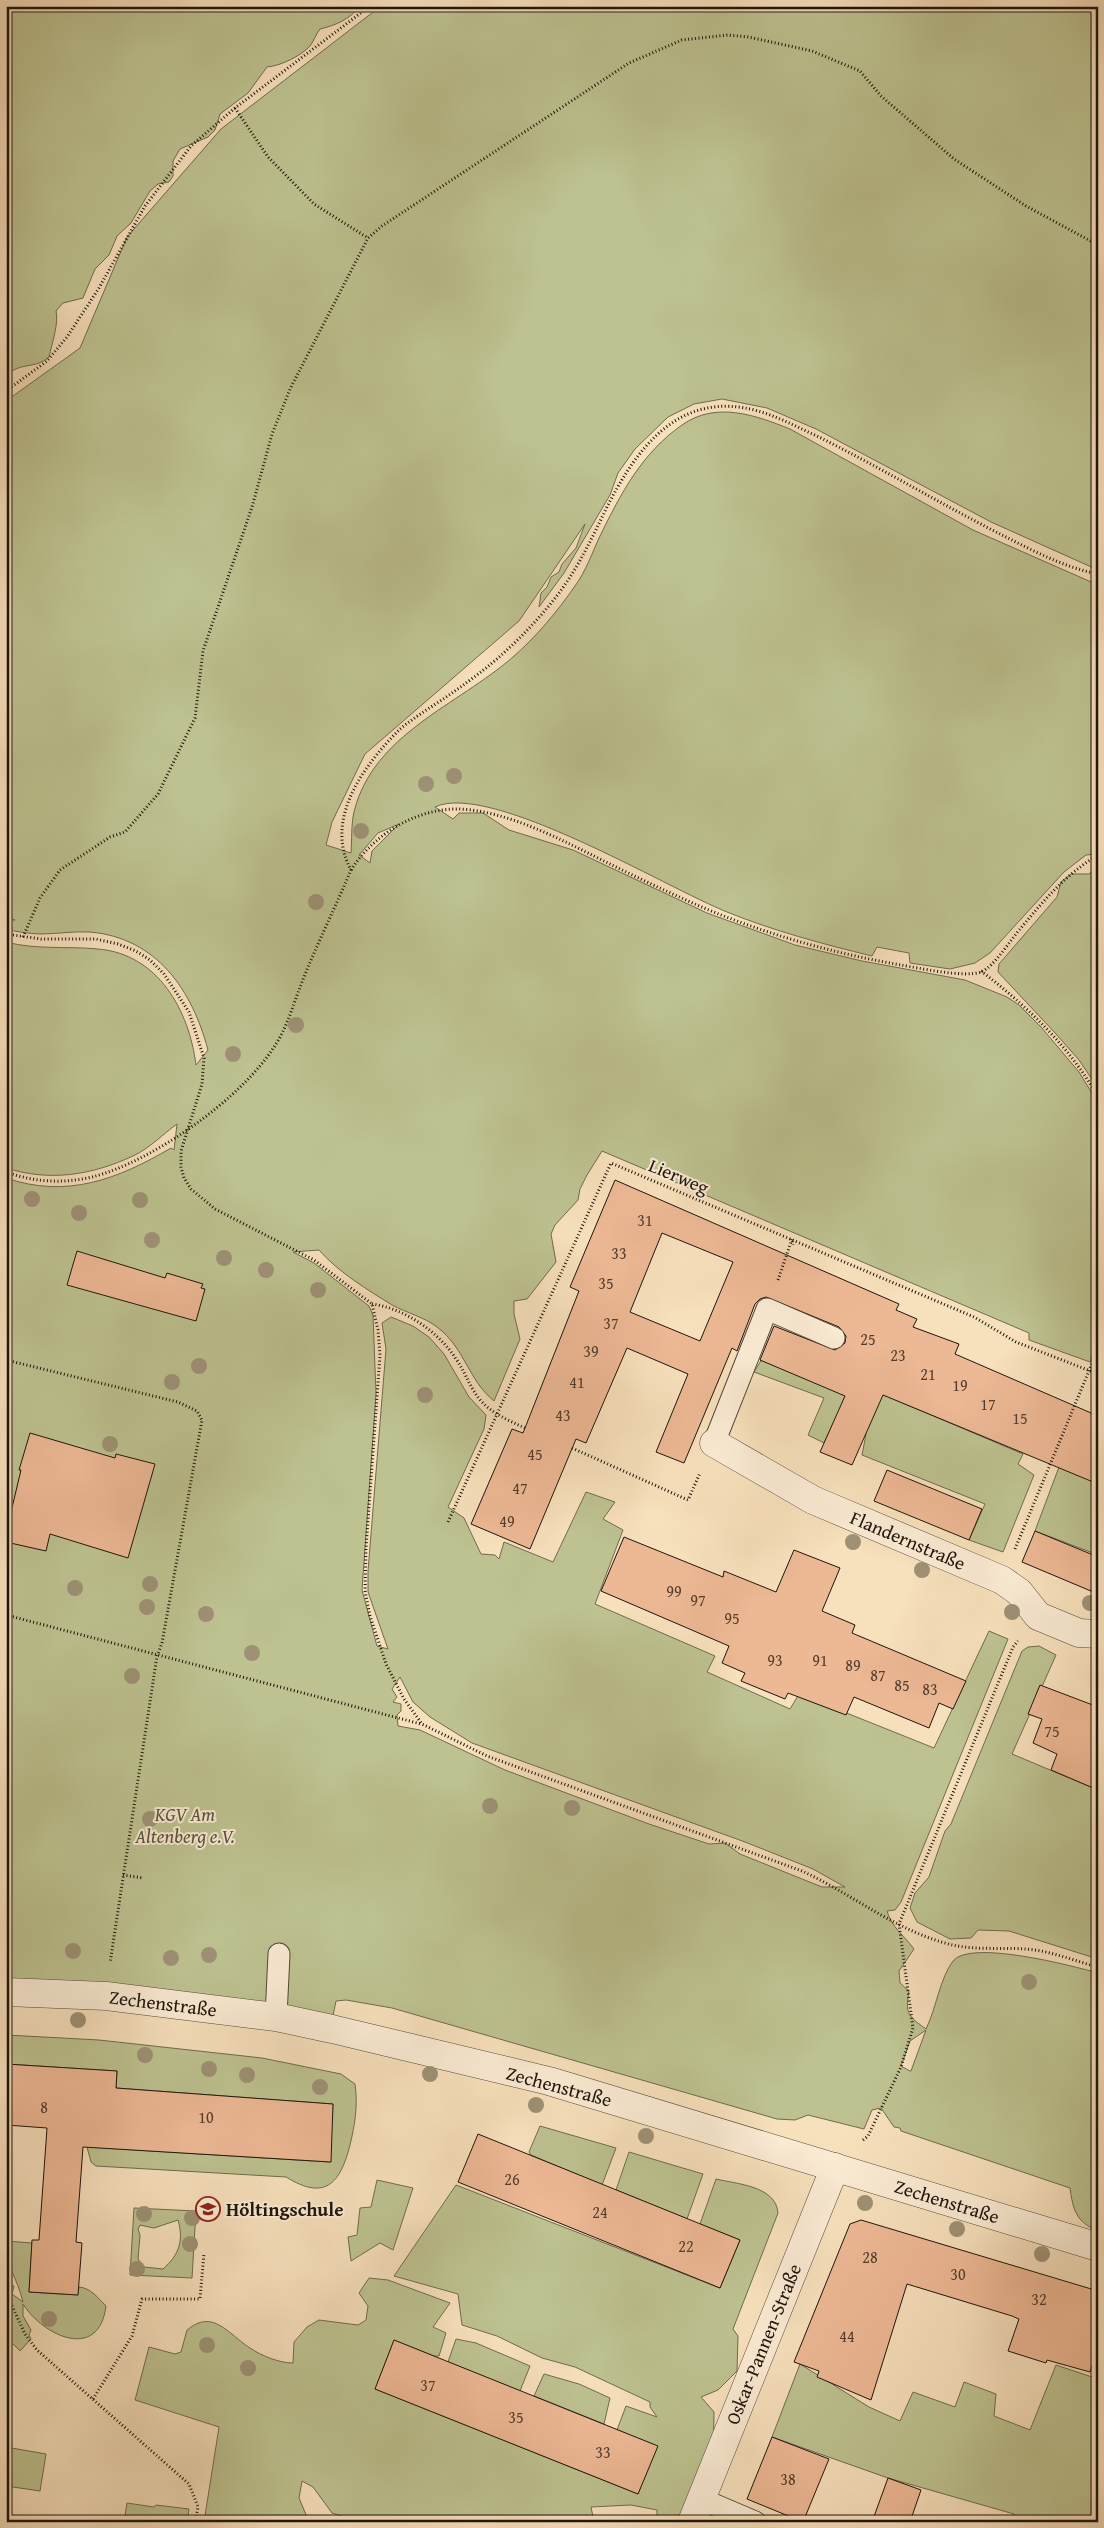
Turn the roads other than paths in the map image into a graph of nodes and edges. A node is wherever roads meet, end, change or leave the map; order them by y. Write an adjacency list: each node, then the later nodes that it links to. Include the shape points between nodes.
1 (834, 1338): 2 (lane, via 767,1309)
2 (714, 1443): 3 (street, Flandernstraße, via 813,1500 1002,1580 1019,1592 1038,1616 1079,1633)
3 (1098, 1634)
4 (279, 1954): 6 (lane)
5 (6, 1992): 6 (street, Zechenstraße, via 106,1996)
6 (276, 2017): 7 (street, Zechenstraße, via 549,2082)
7 (835, 2167): 8 (street, Zechenstraße); 9 (street, Oskar-Pannen-Straße)
8 (1098, 2247)
9 (696, 2510): 10 (lane)
10 (755, 2522)

